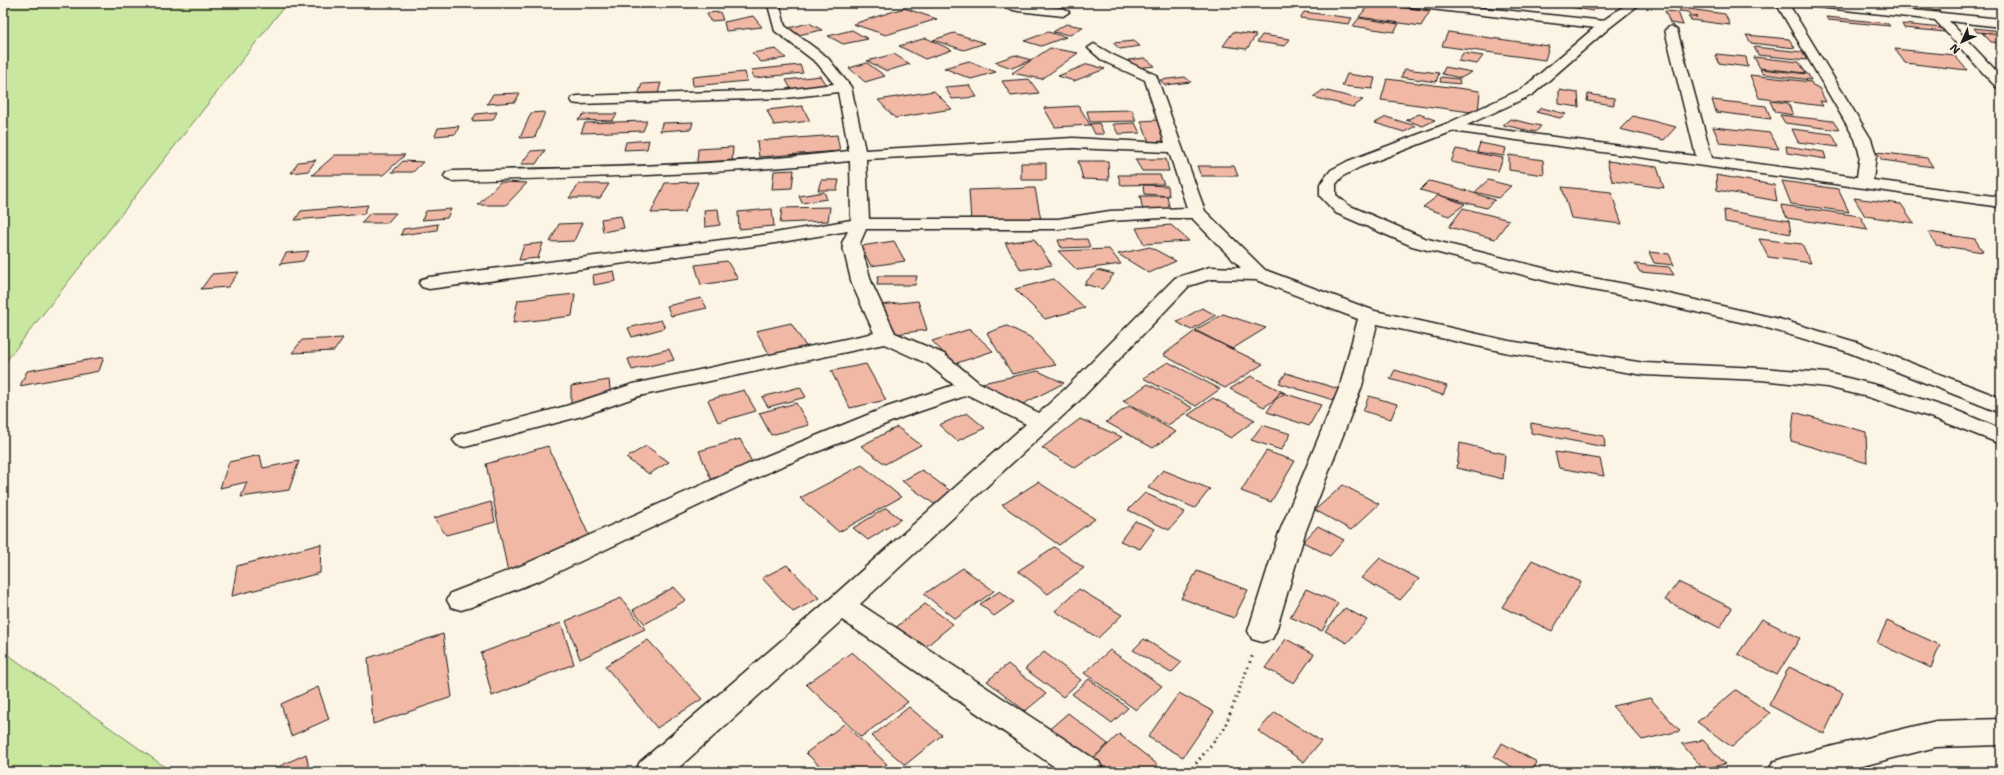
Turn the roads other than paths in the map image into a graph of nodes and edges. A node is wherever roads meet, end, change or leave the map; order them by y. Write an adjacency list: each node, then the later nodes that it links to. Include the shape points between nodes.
1 (776, 3): 14 (street, via 774,5 779,28 822,60)
2 (996, 3): 7 (street, via 1018,8)
3 (1404, 3): 10 (street)
4 (1635, 3): 10 (street)
5 (1782, 3): 21 (street, via 1864,139 1868,155)
6 (1809, 3): 8 (street)
7 (1063, 12)
8 (1938, 16): 9 (street); 13 (street)
9 (2001, 22)
10 (1605, 24): 16 (street, via 1527,92)
11 (1671, 30): 19 (street)
12 (1094, 48): 17 (street, via 1108,58 1151,78)
13 (2001, 84)
14 (844, 88): 15 (street, via 785,94); 18 (street)
15 (578, 100)
16 (1451, 127): 19 (street); 30 (street, via 1337,173 1328,184 1328,196 1342,209 1418,242 1554,277 1772,323 1852,347)
17 (1176, 148): 18 (street, via 1073,143); 23 (street)
18 (858, 156): 20 (street, via 786,163); 24 (street)
19 (1705, 161): 21 (street)
20 (452, 176)
21 (1864, 183): 22 (street)
22 (2001, 202)
23 (1198, 213): 24 (street, via 1153,212 1113,215 1058,224); 25 (street)
24 (860, 224): 26 (street, via 769,240); 28 (street, via 851,243 862,284)
25 (1258, 274): 27 (street); 31 (street, via 1210,273 1182,282 1073,394)
26 (429, 283)
27 (1369, 316): 32 (street, via 1509,347 1644,369 1761,374 1827,380 1876,392 1947,415); 36 (street, via 1351,386 1292,533)
28 (886, 337): 29 (street, via 936,359); 33 (street, via 633,391 574,411)
29 (970, 387): 31 (street); 34 (street, via 894,412 772,462 534,572)
30 (2001, 406)
31 (1041, 423): 35 (street)
32 (2001, 437)
33 (465, 440)
34 (461, 600)
35 (841, 605): 38 (street); 39 (street)
36 (1262, 631)
37 (2001, 732): 40 (street, via 1936,734)
38 (651, 772)
39 (1088, 772)
40 (1784, 772)

